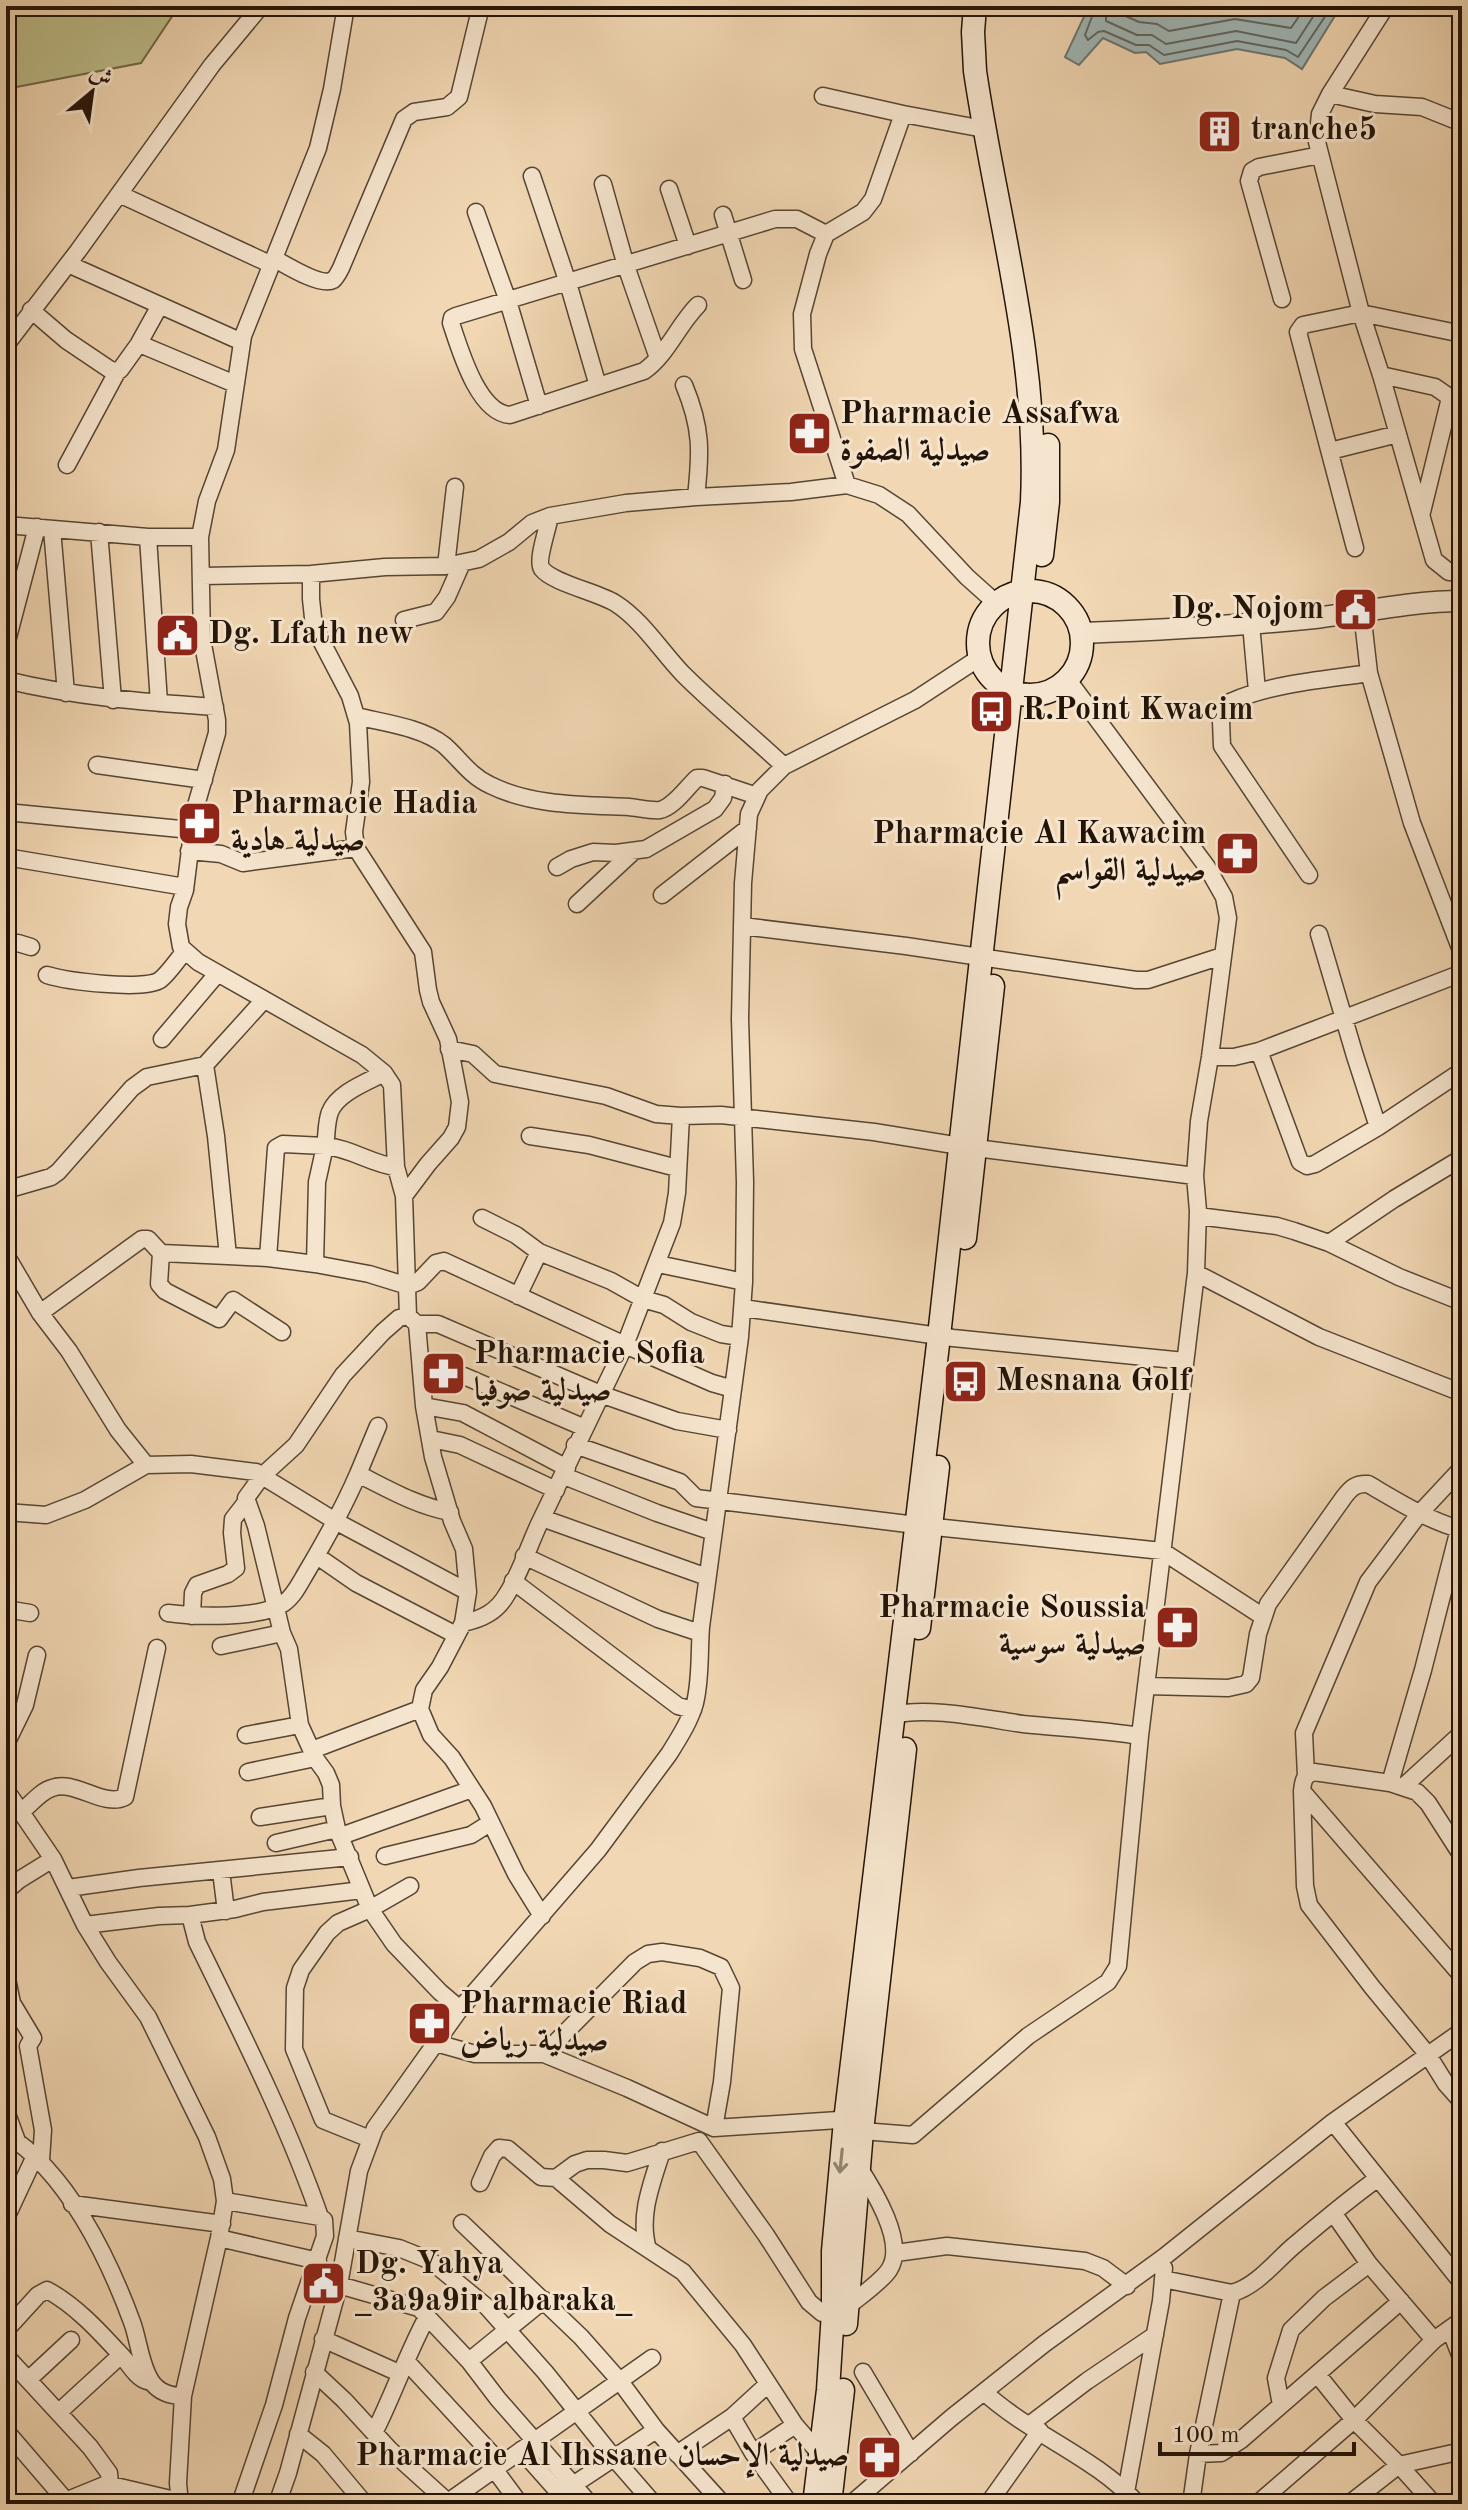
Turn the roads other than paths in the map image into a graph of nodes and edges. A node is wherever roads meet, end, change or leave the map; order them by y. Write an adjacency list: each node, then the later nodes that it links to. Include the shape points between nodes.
1 (261, 6): 16 (street)
2 (346, 6): 22 (street, via 326,119)
3 (481, 6): 22 (street, via 459,97 447,107 414,112 404,119 333,280 323,282)
4 (975, 6): 11 (main road, via 975,71)
5 (989, 6): 62 (main road, via 992,96 1046,410 1048,502)
6 (1386, 6): 7 (street)
7 (1330, 94): 10 (street, via 1422,107); 12 (street, via 1320,114)
8 (823, 96): 9 (street)
9 (903, 114): 11 (street); 20 (street, via 873,199 863,212)
10 (1462, 123)
11 (984, 129): 62 (main road, via 1030,387)
12 (1320, 155): 27 (street, via 1259,167 1249,181); 32 (street)
13 (532, 176): 26 (street)
14 (603, 184): 24 (street)
15 (669, 189): 21 (street)
16 (119, 194): 22 (street); 23 (street)
17 (476, 212): 28 (street)
18 (723, 215): 19 (street)
19 (730, 233): 20 (street, via 775,219 797,219); 21 (street); 25 (street)
20 (826, 234): 47 (street, via 801,330 811,379)
21 (688, 246): 24 (street)
22 (273, 262): 34 (street)
23 (68, 264): 30 (street); 31 (street)
24 (626, 266): 26 (street); 37 (street)
25 (743, 280)
26 (568, 283): 28 (street); 42 (street)
27 (1282, 299)
28 (508, 301): 43 (street); 43 (street, via 456,316 451,323 490,408 510,415)
29 (698, 305): 37 (street)
30 (159, 307): 34 (street); 36 (street)
31 (31, 310): 35 (street); 38 (street)
32 (1361, 313): 33 (street); 39 (street); 45 (street, via 1303,325 1298,332)
33 (1462, 334)
34 (242, 342): 40 (street)
35 (6, 345)
36 (138, 345): 38 (street); 40 (street)
37 (658, 358): 42 (street, via 644,371)
38 (117, 372): 46 (street)
39 (1381, 375): 44 (street); 50 (street, via 1435,387 1448,396)
40 (235, 384): 56 (street, via 226,450)
41 (684, 385): 49 (street, via 700,441)
42 (598, 386): 43 (street)
43 (539, 406)
44 (1398, 434): 45 (street); 50 (street)
45 (1330, 451): 57 (street)
46 (67, 465)
47 (847, 485): 49 (street); 64 (street, via 879,495 908,514)
48 (455, 487): 58 (street)
49 (696, 497): 51 (street)
50 (1421, 513): 59 (street, via 1434,560 1449,572)
51 (550, 516): 58 (street, via 479,559); 82 (street, via 540,559 543,570 626,611 701,691)
52 (6, 525): 53 (street)
53 (44, 528): 54 (street); 69 (street); 75 (street)
54 (99, 532): 55 (street); 77 (street)
55 (148, 537): 56 (street); 78 (street)
56 (200, 537): 61 (street)
57 (1355, 548)
58 (454, 564): 60 (street); 66 (street, via 447,597 436,612)
59 (1462, 572)
60 (311, 574): 61 (street); 80 (street, via 314,627)
61 (202, 576): 79 (street, via 202,639)
62 (1030, 591): 64 (main road); 68 (main road, via 1066,605); 76 (main road)
63 (1462, 601): 65 (street)
64 (996, 603): 70 (main road, via 979,628)
65 (1362, 612): 67 (street); 71 (street)
66 (404, 620)
67 (1251, 624): 68 (street); 74 (street)
68 (1082, 633): 73 (main road, via 1080,658)
69 (6, 645)
70 (979, 658): 76 (main road, via 991,678); 82 (street, via 915,700)
71 (1369, 673): 74 (street); 103 (street, via 1412,823)
72 (6, 680): 75 (street)
73 (1068, 680): 76 (main road, via 1048,693); 104 (street, via 1219,886 1228,918)
74 (1257, 691): 94 (street, via 1230,702 1221,721 1222,746)
75 (66, 693): 77 (street)
76 (1018, 694): 105 (main road)
77 (113, 700): 78 (street)
78 (159, 703): 79 (street)
79 (215, 707): 83 (street, via 217,733)
80 (356, 716): 84 (street, via 434,739 475,777 518,796 658,810 697,778); 89 (street, via 361,782)
81 (97, 765): 83 (street)
82 (784, 766): 85 (street)
83 (204, 780): 88 (street)
84 (725, 784): 85 (street); 91 (street, via 715,809)
85 (757, 796): 87 (street)
86 (6, 812): 88 (street)
87 (748, 828): 96 (street); 98 (street)
88 (191, 830): 90 (street)
89 (356, 848): 90 (street, via 243,863 221,854); 112 (street, via 423,952 431,1002)
90 (189, 851): 95 (street)
91 (634, 851): 93 (street, via 593,852); 97 (street)
92 (6, 857): 95 (street)
93 (557, 867)
94 (1309, 875)
95 (185, 887): 102 (street, via 177,924)
96 (662, 895)
97 (577, 904)
98 (742, 926): 105 (street); 119 (street)
99 (1319, 934): 110 (street)
100 (6, 945): 101 (street)
101 (31, 947)
102 (185, 951): 107 (street); 108 (street, via 160,980 147,985)
103 (1462, 953)
104 (1222, 956): 105 (street, via 1148,980); 114 (street)
105 (988, 959): 123 (main road)
106 (1462, 973): 110 (street)
107 (217, 974): 109 (street); 111 (street)
108 (47, 975)
109 (263, 1001): 115 (street); 117 (street, via 362,1055)
110 (1343, 1017): 113 (street); 120 (street)
111 (162, 1039)
112 (449, 1049): 118 (street, via 473,1054 495,1074); 129 (street, via 460,1102 457,1127)
113 (1259, 1051): 114 (street); 120 (street, via 1300,1162 1315,1164)
114 (1210, 1057): 127 (street)
115 (205, 1065): 128 (street, via 147,1077 58,1172); 136 (street)
116 (1462, 1071): 120 (street)
117 (384, 1073): 122 (street, via 333,1106); 125 (street, via 392,1085)
118 (681, 1116): 119 (street); 126 (street)
119 (742, 1118): 123 (street); 141 (street)
120 (1378, 1127)
121 (530, 1136): 126 (street)
122 (325, 1146): 125 (street); 137 (street, via 276,1148); 138 (street, via 317,1182)
123 (968, 1147): 127 (street); 151 (main road)
124 (1462, 1160): 132 (street)
125 (396, 1167): 129 (street)
126 (677, 1168): 139 (street, via 672,1223)
127 (1195, 1176): 130 (street)
128 (6, 1190)
129 (404, 1196): 142 (street)
130 (1198, 1216): 132 (street, via 1277,1226); 140 (street)
131 (482, 1218): 133 (street)
132 (1329, 1243): 145 (street)
133 (539, 1252): 143 (street); 144 (street)
134 (161, 1253): 136 (street); 147 (street, via 142,1239); 149 (street, via 159,1284 165,1291 219,1319 233,1300)
135 (6, 1255): 147 (street)
136 (228, 1256): 137 (street)
137 (268, 1258): 138 (street)
138 (315, 1264): 142 (street)
139 (658, 1264): 141 (street); 144 (street)
140 (1196, 1273): 153 (street); 156 (street, via 1319,1337)
141 (744, 1282): 146 (street)
142 (408, 1286): 143 (street, via 444,1261); 148 (street)
143 (518, 1296): 152 (street)
144 (643, 1299): 150 (street, via 721,1334); 152 (street)
145 (1462, 1302)
146 (743, 1308): 150 (street); 151 (street)
147 (40, 1313): 164 (street)
148 (412, 1320): 154 (street); 157 (street, via 438,1324); 167 (street, via 399,1318 383,1332 343,1375 296,1445)
149 (282, 1332)
150 (740, 1337): 155 (street)
151 (946, 1337): 153 (street); 176 (main road)
152 (625, 1345): 155 (street); 157 (street)
153 (1185, 1361): 179 (street)
154 (421, 1367): 158 (street); 160 (street, via 464,1376)
155 (733, 1389): 161 (street)
156 (1462, 1393)
157 (603, 1395): 160 (street); 161 (street, via 677,1421)
158 (424, 1406): 162 (street); 168 (street, via 463,1413)
159 (378, 1426): 166 (street)
160 (585, 1428): 163 (street)
161 (728, 1430): 169 (street)
162 (431, 1439): 168 (street); 172 (street)
163 (575, 1445): 168 (street); 169 (street, via 680,1482 696,1498)
164 (146, 1465): 167 (street, via 191,1464); 171 (street, via 85,1500 46,1515)
165 (1462, 1468): 173 (street)
166 (358, 1474): 172 (street); 175 (street)
167 (262, 1476): 170 (street); 175 (street)
168 (562, 1478): 174 (street); 178 (street)
169 (719, 1500): 176 (street); 178 (street)
170 (247, 1501): 185 (street); 189 (street, via 233,1519 236,1568 197,1585)
171 (6, 1512)
172 (450, 1512): 184 (street, via 464,1549)
173 (1419, 1514): 177 (street); 190 (street, via 1368,1484 1351,1488); 208 (street, via 1358,1603 1304,1733)
174 (542, 1518): 181 (street); 182 (street)
175 (337, 1522): 180 (street); 184 (street)
176 (924, 1526): 179 (street); 200 (main road)
177 (1460, 1530): 209 (street)
178 (713, 1532): 182 (street)
179 (1162, 1551): 190 (street); 197 (street)
180 (317, 1556): 185 (street, via 291,1597); 191 (street, via 356,1583)
181 (524, 1556): 183 (street); 193 (street, via 658,1619)
182 (707, 1577): 193 (street)
183 (513, 1581): 191 (street, via 507,1596 483,1619); 199 (street, via 678,1706)
184 (468, 1592): 191 (street)
185 (276, 1606): 189 (street); 192 (street)
186 (6, 1609): 187 (street)
187 (30, 1613)
188 (168, 1613): 189 (street)
189 (192, 1616)
190 (1262, 1616): 197 (street, via 1246,1684)
191 (460, 1629): 198 (street, via 424,1690)
192 (282, 1633): 194 (street); 201 (street)
193 (700, 1633): 199 (street)
194 (221, 1646)
195 (157, 1648): 213 (street, via 125,1797 116,1800 53,1787)
196 (37, 1655): 205 (street, via 25,1705)
197 (1146, 1686): 204 (street)
198 (420, 1709): 206 (street); 210 (street, via 431,1735)
199 (693, 1710): 230 (street, via 669,1754)
200 (901, 1713): 204 (street); 242 (main road)
201 (300, 1725): 203 (street); 206 (street)
202 (1462, 1733): 209 (street)
203 (246, 1735)
204 (1140, 1736): 242 (street, via 1118,1966 1108,1982 1028,2036 913,2135)
205 (6, 1744)
206 (313, 1754): 207 (street); 212 (street, via 331,1785)
207 (248, 1772)
208 (1304, 1783): 209 (street, via 1314,1772); 233 (street); 238 (street, via 1309,1905)
209 (1397, 1785): 219 (street, via 1428,1803)
210 (472, 1789): 215 (street); 216 (street)
211 (6, 1790): 213 (street)
212 (332, 1806): 214 (street); 216 (street)
213 (22, 1811): 221 (street)
214 (260, 1817)
215 (490, 1823): 218 (street, via 471,1835); 230 (street)
216 (339, 1833): 217 (street); 220 (street)
217 (276, 1843)
218 (385, 1856)
219 (1462, 1856)
220 (350, 1857): 222 (street); 225 (street)
221 (53, 1859): 224 (street); 226 (street)
222 (221, 1871): 224 (street); 228 (street)
223 (410, 1886): 227 (street)
224 (68, 1888): 231 (street)
225 (362, 1890): 227 (street); 228 (street)
226 (6, 1891)
227 (370, 1909): 234 (street, via 394,1944); 245 (street, via 338,1923 301,1970 295,1988 294,2049 323,2120)
228 (226, 1911): 229 (street)
229 (190, 1915): 231 (street); 256 (street, via 197,1942 303,2169)
230 (542, 1916): 234 (street)
231 (85, 1925): 253 (street, via 148,2017 215,2156)
232 (6, 1974): 248 (street, via 10,1999 33,2039 28,2046 43,2130)
233 (1462, 1976)
234 (460, 2009): 236 (street)
235 (1462, 2031): 238 (street)
236 (436, 2043): 237 (street, via 475,2054); 245 (street)
237 (544, 2054): 243 (street); 243 (street, via 648,1954 700,1958 721,1967 731,1988 722,2082)
238 (1428, 2055): 239 (street); 241 (street)
239 (1462, 2102)
240 (6, 2111): 244 (street)
241 (1333, 2122): 251 (street); 263 (street)
242 (857, 2123): 243 (street); 249 (main road); 273 (main road, one-way to 273, via 834,2235)
243 (707, 2126): 246 (street)
244 (10, 2139): 248 (street)
245 (370, 2139): 260 (street)
246 (699, 2141): 247 (street); 273 (street, via 809,2302 822,2313)
247 (662, 2151): 250 (street, via 627,2163 587,2160); 261 (street, via 644,2216)
248 (38, 2158): 254 (street); 257 (street)
249 (858, 2166): 262 (street, via 881,2204); 273 (main road)
250 (556, 2178): 252 (street, via 541,2177 508,2149 499,2148); 261 (street)
251 (1377, 2179): 255 (street); 267 (street)
252 (480, 2183)
253 (225, 2201): 256 (street); 259 (street)
254 (72, 2204): 259 (street); 293 (street, via 117,2281)
255 (1334, 2214): 265 (street); 270 (street, via 1251,2285)
256 (320, 2217): 264 (street, via 326,2226)
257 (6, 2218)
258 (462, 2223): 271 (street)
259 (220, 2231): 264 (street); 296 (street)
260 (347, 2238): 268 (street); 277 (street, via 399,2248 431,2261 487,2307)
261 (648, 2249): 294 (street, via 683,2272)
262 (896, 2253): 269 (street, via 947,2246 1085,2261); 273 (street, via 889,2270)
263 (1164, 2257): 266 (street); 269 (street)
264 (318, 2261): 325 (street)
265 (1369, 2264): 272 (street); 297 (street, via 1291,2330 1276,2378)
266 (1163, 2279): 270 (street); 278 (street)
267 (1462, 2283)
268 (339, 2285): 274 (street, via 419,2308); 279 (street)
269 (1127, 2286): 295 (street)
270 (1232, 2293): 313 (street)
271 (544, 2300): 277 (street); 292 (street)
272 (1401, 2301): 281 (street); 290 (street)
273 (842, 2310): 314 (main road); 335 (main road, via 837,2459)
274 (427, 2317): 286 (street); 287 (street)
275 (1456, 2324): 281 (street); 285 (street)
276 (6, 2330): 282 (street, via 47,2290)
277 (506, 2330): 286 (street); 299 (street)
278 (1155, 2335): 303 (street, via 1087,2381); 320 (street)
279 (323, 2339): 287 (street); 288 (street)
280 (71, 2340): 291 (street)
281 (1434, 2340): 301 (street)
282 (121, 2355): 293 (street, via 139,2378); 298 (street)
283 (6, 2356): 291 (street)
284 (652, 2358): 292 (street)
285 (1462, 2360)
286 (469, 2361): 308 (street)
287 (403, 2368): 306 (street); 317 (street)
288 (314, 2372): 306 (street); 307 (street)
289 (863, 2372): 311 (street)
290 (1317, 2374): 297 (street); 301 (street)
291 (28, 2380): 298 (street)
292 (619, 2380): 299 (street); 304 (street)
293 (150, 2381): 296 (street, via 167,2394)
294 (768, 2384): 300 (street); 302 (street)
295 (984, 2392): 303 (street); 311 (street)
296 (183, 2396): 322 (street)
297 (1281, 2405): 313 (street, via 1221,2453)
298 (59, 2412): 318 (street, via 106,2468)
299 (576, 2412): 308 (street); 315 (street)
300 (732, 2417): 310 (street); 312 (street)
301 (1354, 2420): 316 (street); 339 (street)
302 (795, 2425): 310 (street); 314 (street)
303 (1034, 2428): 320 (street, via 1076,2453); 337 (street)
304 (656, 2430): 312 (street); 315 (street)
305 (6, 2431): 323 (street)
306 (375, 2431): 324 (street)
307 (298, 2434): 326 (street); 327 (street, via 323,2454)
308 (528, 2445): 317 (street); 319 (street); 329 (street)
309 (1462, 2451): 316 (street)
310 (753, 2453): 333 (street)
311 (911, 2453): 336 (street)
312 (677, 2454): 332 (street)
313 (1198, 2454): 338 (street)
314 (821, 2455): 334 (main road)
315 (614, 2458): 319 (street); 331 (street)
316 (1399, 2465): 340 (street); 341 (street)
317 (498, 2467): 324 (street); 328 (street)
318 (110, 2485): 321 (street); 323 (street)
319 (573, 2485): 330 (street)
320 (1132, 2498)
321 (142, 2499): 322 (street)
322 (180, 2502)
323 (62, 2503)
324 (449, 2503)
325 (240, 2504)
326 (277, 2504)
327 (365, 2504)
328 (520, 2504)
329 (569, 2504)
330 (590, 2504)
331 (654, 2504)
332 (723, 2504)
333 (790, 2504)
334 (814, 2504)
335 (830, 2504)
336 (851, 2504)
337 (988, 2504)
338 (1191, 2504)
339 (1257, 2504)
340 (1349, 2504)
341 (1432, 2504)

